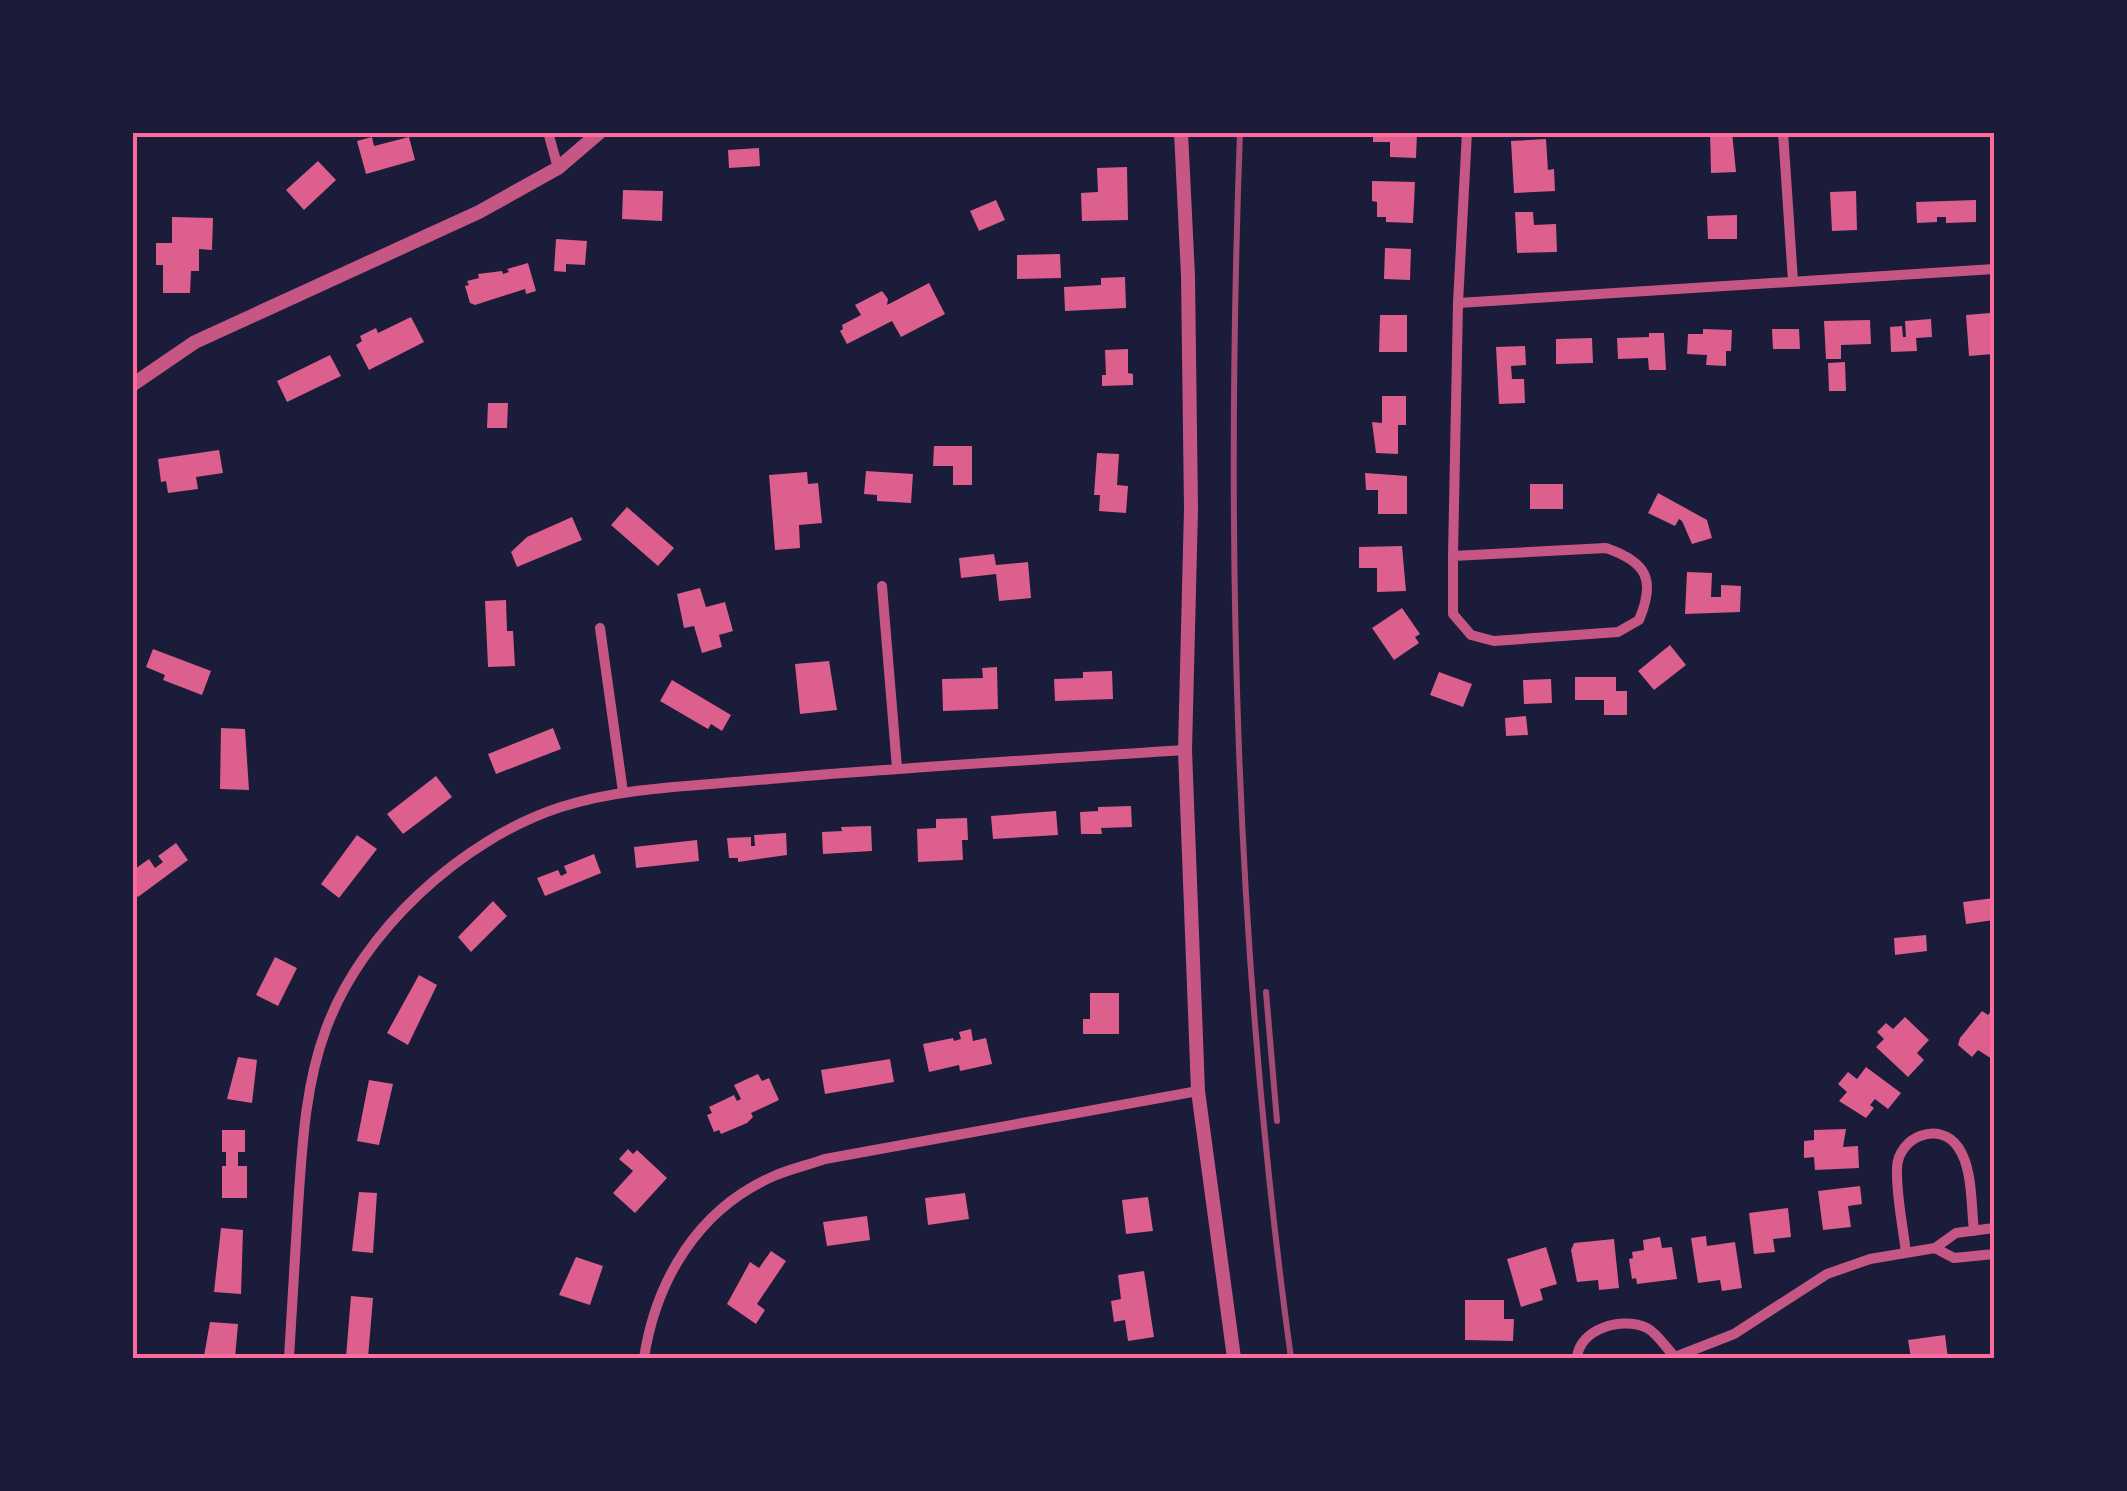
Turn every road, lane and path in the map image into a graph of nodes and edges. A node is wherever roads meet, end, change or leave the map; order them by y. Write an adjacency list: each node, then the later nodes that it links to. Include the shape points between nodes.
1 (548, 132): 6 (street)
2 (600, 132): 6 (street)
3 (1181, 132): 14 (street, via 1191,509)
4 (1467, 132): 9 (street)
5 (1783, 132): 8 (street)
6 (558, 168): 10 (street, via 480,212 195,342)
7 (1994, 268): 8 (street)
8 (1793, 281): 9 (street)
9 (1458, 303): 11 (street)
10 (132, 385)
11 (1453, 556): 11 (street, via 1452,614 1470,635 1494,641 1618,632 1639,620 1648,599 1646,573 1630,556 1606,548)
12 (882, 586): 15 (street)
13 (600, 628): 16 (street)
14 (1185, 750): 15 (street); 17 (street)
15 (897, 768): 16 (street)
16 (623, 792): 23 (street, via 501,833 445,869 395,917 360,966 326,1026 310,1084)
17 (1198, 1091): 24 (street, via 826,1159 772,1177 730,1202 693,1236 667,1277); 25 (street)
18 (1994, 1228): 19 (street)
19 (1974, 1231): 20 (street, via 1956,1233); 21 (street, via 1958,1146 1940,1134 1919,1134 1896,1164)
20 (1935, 1248): 21 (street); 22 (street, via 1954,1258)
21 (1906, 1253): 27 (street, via 1826,1274 1734,1334)
22 (1994, 1254)
23 (289, 1358)
24 (644, 1358)
25 (1234, 1358)
26 (1577, 1358): 27 (street, via 1595,1330 1619,1324 1648,1328)
27 (1675, 1358)

